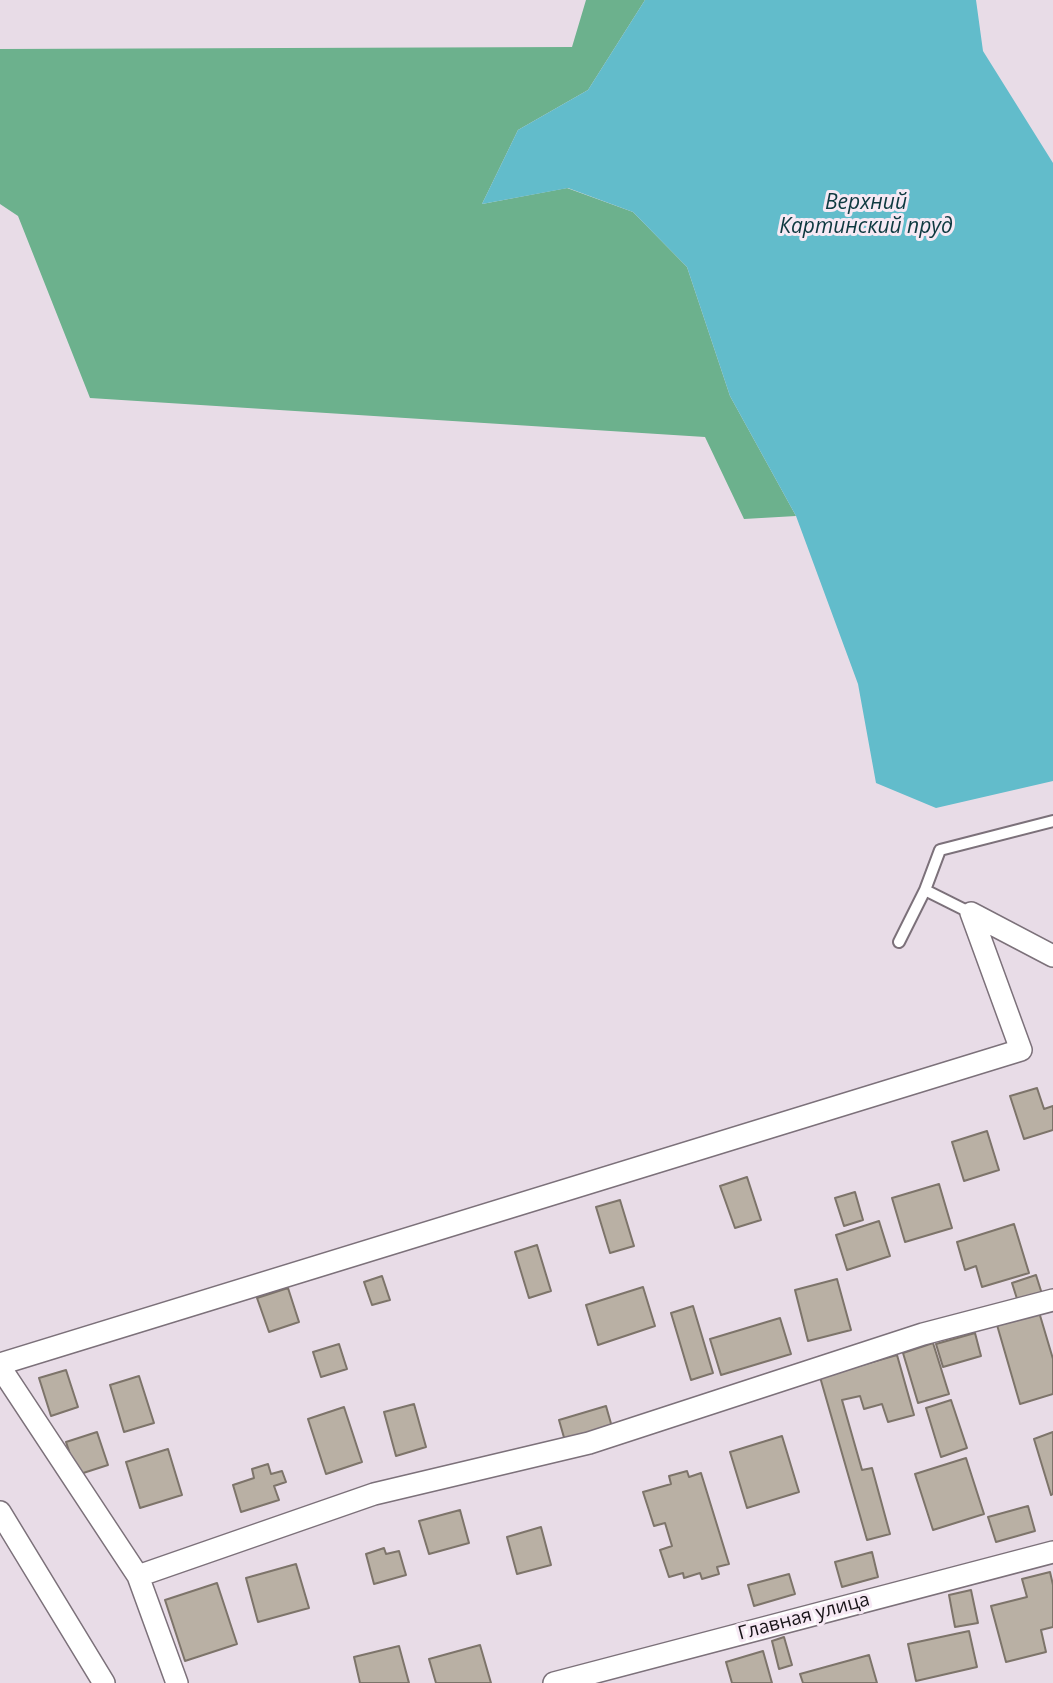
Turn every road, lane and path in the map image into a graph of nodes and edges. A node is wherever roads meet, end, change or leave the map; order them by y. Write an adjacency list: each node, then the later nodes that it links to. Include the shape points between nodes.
1 (1053, 821): 2 (lane, via 940,850)
2 (925, 890): 3 (lane); 4 (lane)
3 (971, 913): 5 (street); 7 (street, via 1021,1050)
4 (899, 942)
5 (1053, 956)
6 (1053, 1300): 10 (street, via 923,1334 589,1443 374,1494)
7 (0, 1365): 10 (street)
8 (0, 1512): 11 (street)
9 (1053, 1552): 13 (street, Главная улица)
10 (138, 1576): 12 (street)
11 (104, 1683)
12 (177, 1683)
13 (554, 1683)

